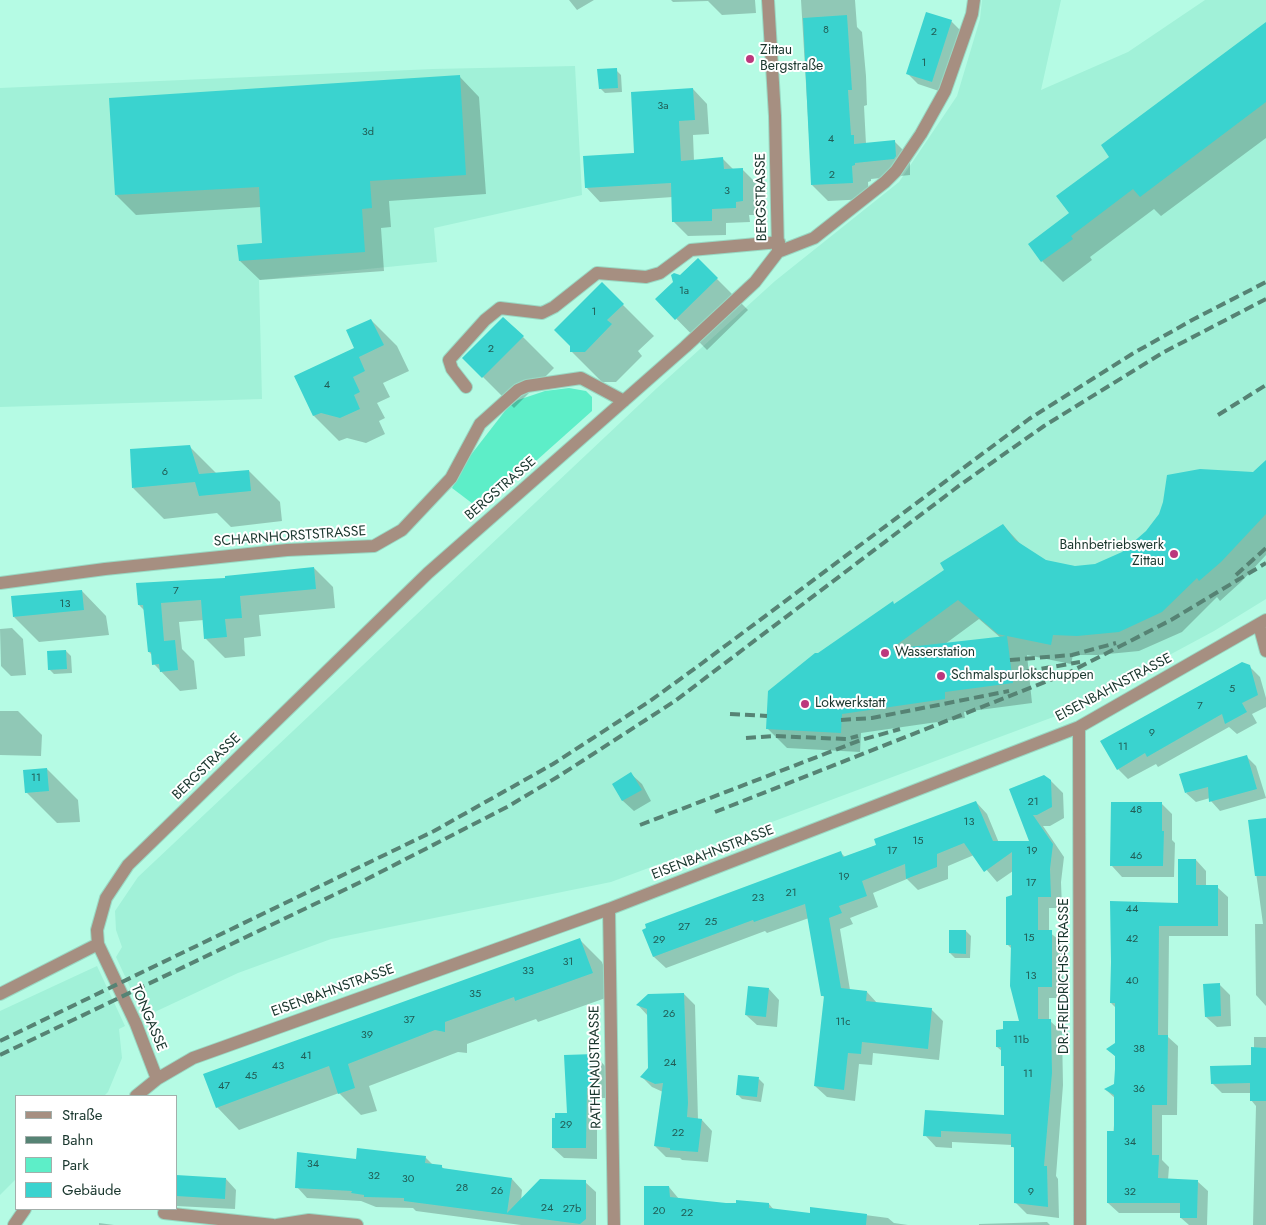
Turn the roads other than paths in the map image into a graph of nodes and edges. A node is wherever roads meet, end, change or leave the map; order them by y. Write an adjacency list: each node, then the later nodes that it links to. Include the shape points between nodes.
1 (768, 0): 3 (street, BERGSTRASSE)
2 (974, 0): 3 (street, via 946,91 896,171 814,238)
3 (779, 247): 4 (street, via 691,250 660,273 646,276 597,273 542,313 500,308 449,360); 5 (street, BERGSTRASSE, via 755,282)
4 (466, 387)
5 (624, 401): 6 (street, SCHARNHORSTSTRASSE, via 581,378 518,390 480,424 451,478 402,530 374,546 268,552); 11 (street, BERGSTRASSE, via 428,573 128,865 106,898 97,930)
6 (0, 583)
7 (1262, 623): 8 (street); 9 (street, EISENBAHNSTRASSE)
8 (1266, 651)
9 (1079, 727): 10 (street, EISENBAHNSTRASSE); 22 (street, DR.-FRIEDRICHS-STRASSE)
10 (609, 909): 13 (street, EISENBAHNSTRASSE, via 193,1058); 21 (street, RATHENAUSTRASSE)
11 (98, 944): 12 (street); 13 (street, TONGASSE, via 136,1024)
12 (0, 994)
13 (157, 1079): 14 (street)
14 (137, 1095)
15 (23, 1210): 17 (street)
16 (164, 1214): 18 (street)
17 (14, 1225)
18 (273, 1225)
19 (277, 1225): 20 (street, via 310,1220)
20 (357, 1225)
21 (614, 1225)
22 (1080, 1225)

